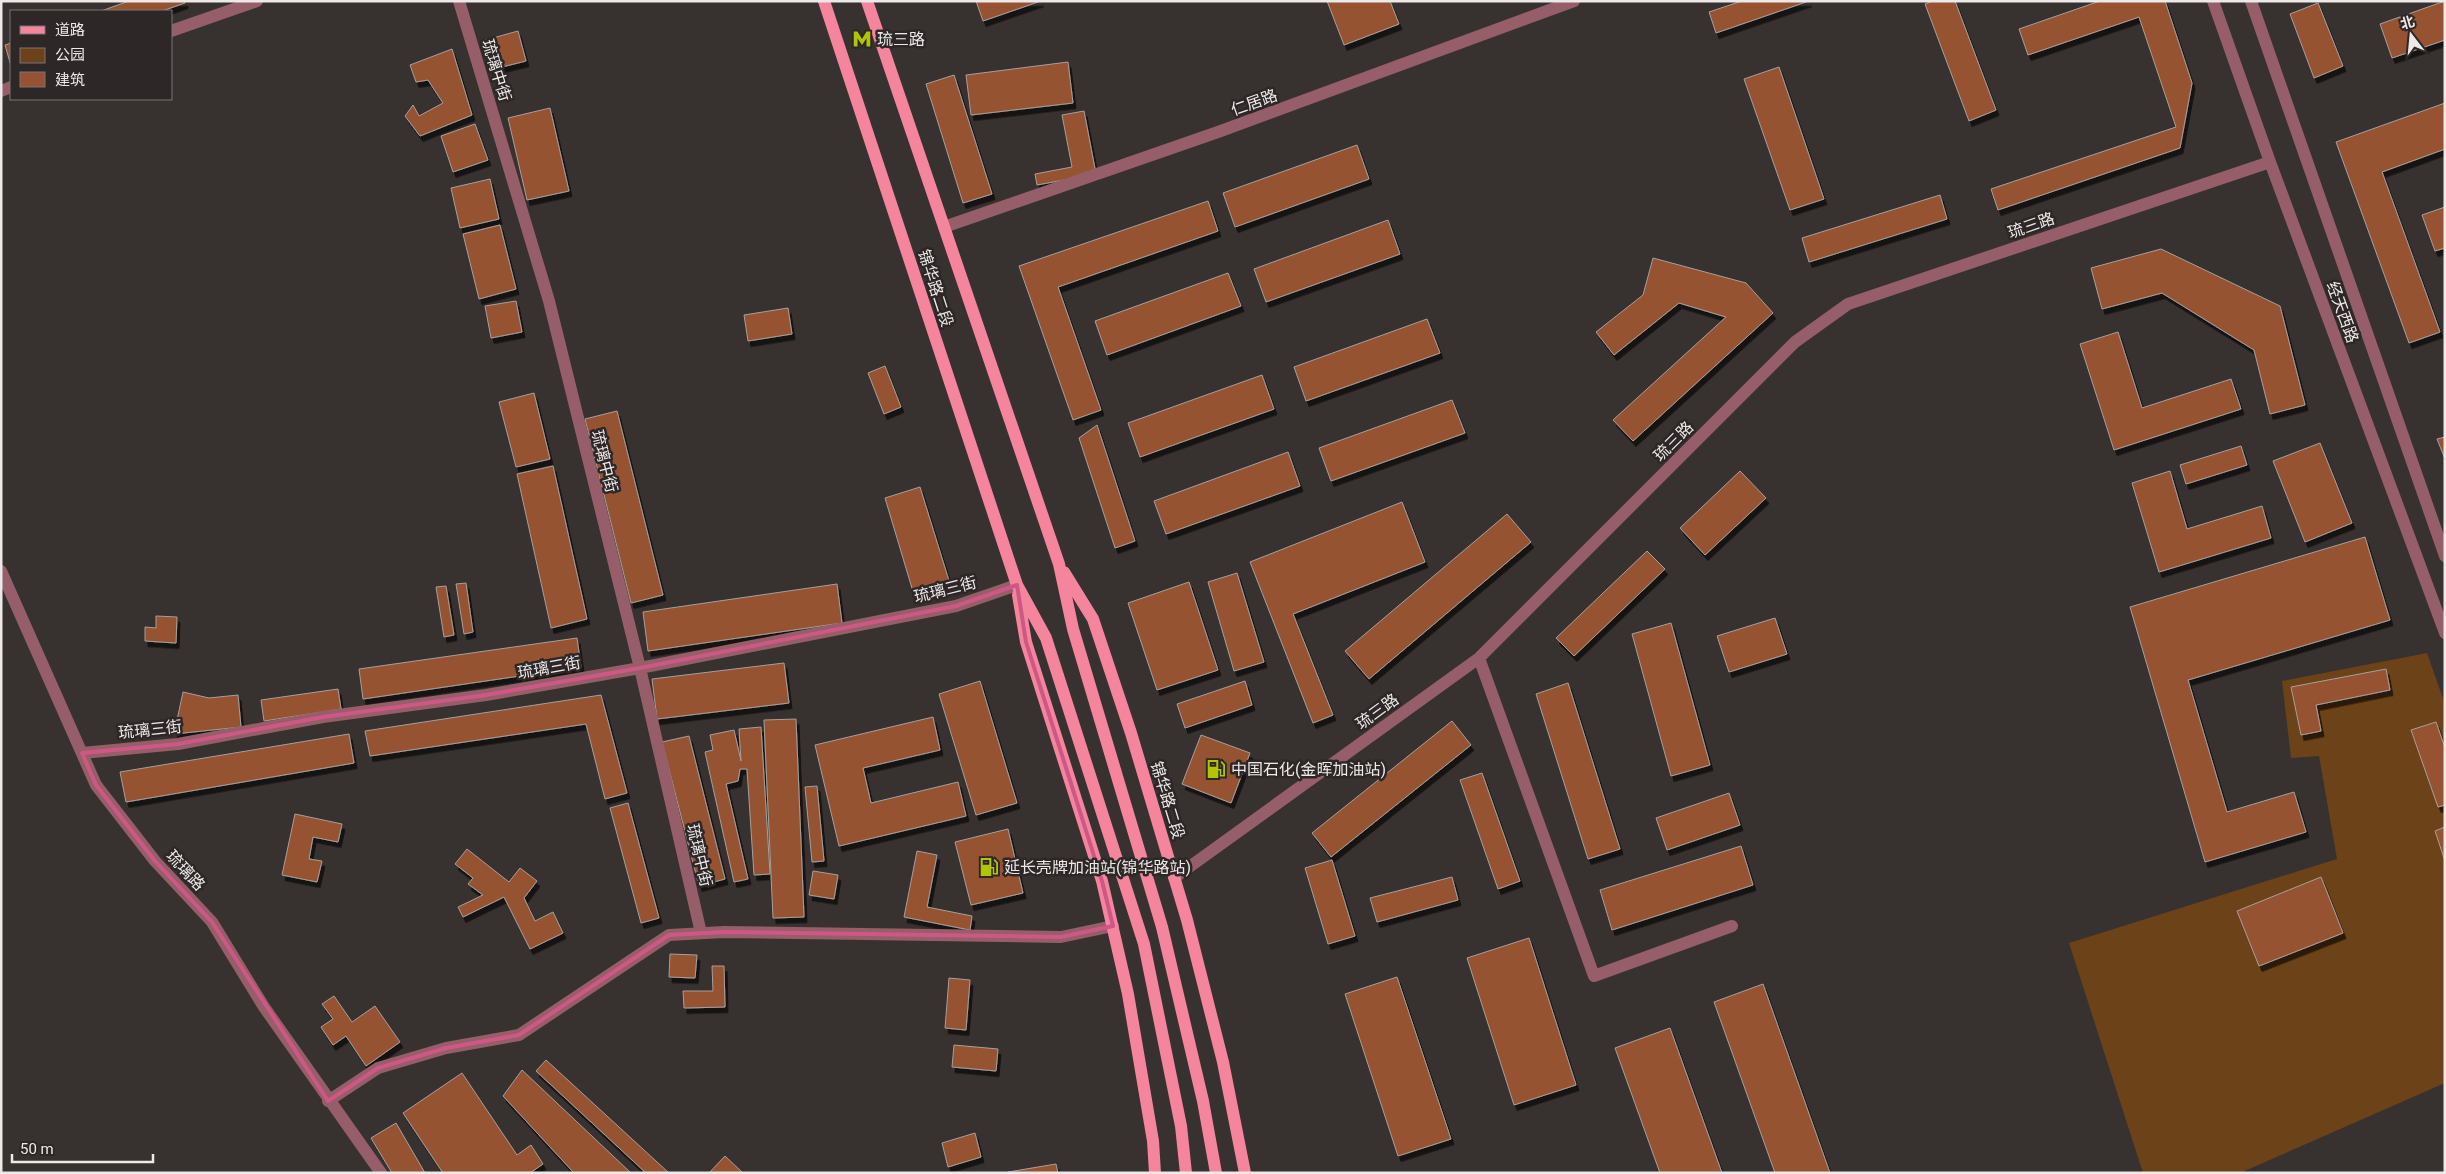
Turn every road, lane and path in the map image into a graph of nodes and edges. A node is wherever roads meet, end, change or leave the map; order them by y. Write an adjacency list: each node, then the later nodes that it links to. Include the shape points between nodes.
1 (257, 1): 8 (street)
2 (459, 1): 17 (street, 琉璃中街, via 548,301)
3 (824, 1): 14 (main road, 锦华路二段)
4 (867, 1): 10 (main road, 锦华路二段)
5 (1574, 1): 10 (street, 仁居路, via 1218,132)
6 (2213, 1): 9 (street, 经天西路)
7 (2251, 1): 11 (street, 经天西路)
8 (172, 31)
9 (2270, 162): 15 (street, 经天西路); 16 (street, 琉三路, via 1848,304 1795,342)
10 (944, 226): 12 (main road, 锦华路二段)
11 (2445, 556)
12 (1059, 564): 19 (main road, 锦华路二段, via 1093,619); 27 (main road, 锦华路二段, via 1073,629 1162,927 1203,1101)
13 (1, 571): 18 (street, 琉璃路)
14 (1017, 585): 17 (street, 琉璃三街, via 956,606); 20 (main road, 锦华路二段, via 1026,642 1102,881); 26 (main road, 锦华路二段, via 1046,638 1144,944 1181,1126)
15 (2445, 633)
16 (1479, 658): 19 (street, 琉三路); 21 (street, via 1594,976)
17 (640, 668): 18 (street, 琉璃三街, via 486,695 323,717 178,744); 22 (street, 琉璃中街)
18 (82, 753): 23 (street, 琉璃路, via 96,785 143,846 212,922 264,1008)
19 (1174, 878): 28 (main road, 锦华路二段, via 1223,1062)
20 (1113, 926): 22 (street, via 1061,937); 25 (main road, 锦华路二段, via 1128,994 1153,1142)
21 (1732, 926)
22 (701, 933): 23 (street, via 669,935 519,1035 446,1048 378,1068)
23 (328, 1101): 24 (street, 琉璃路)
24 (381, 1173)
25 (1155, 1173)
26 (1186, 1173)
27 (1216, 1173)
28 (1245, 1173)

